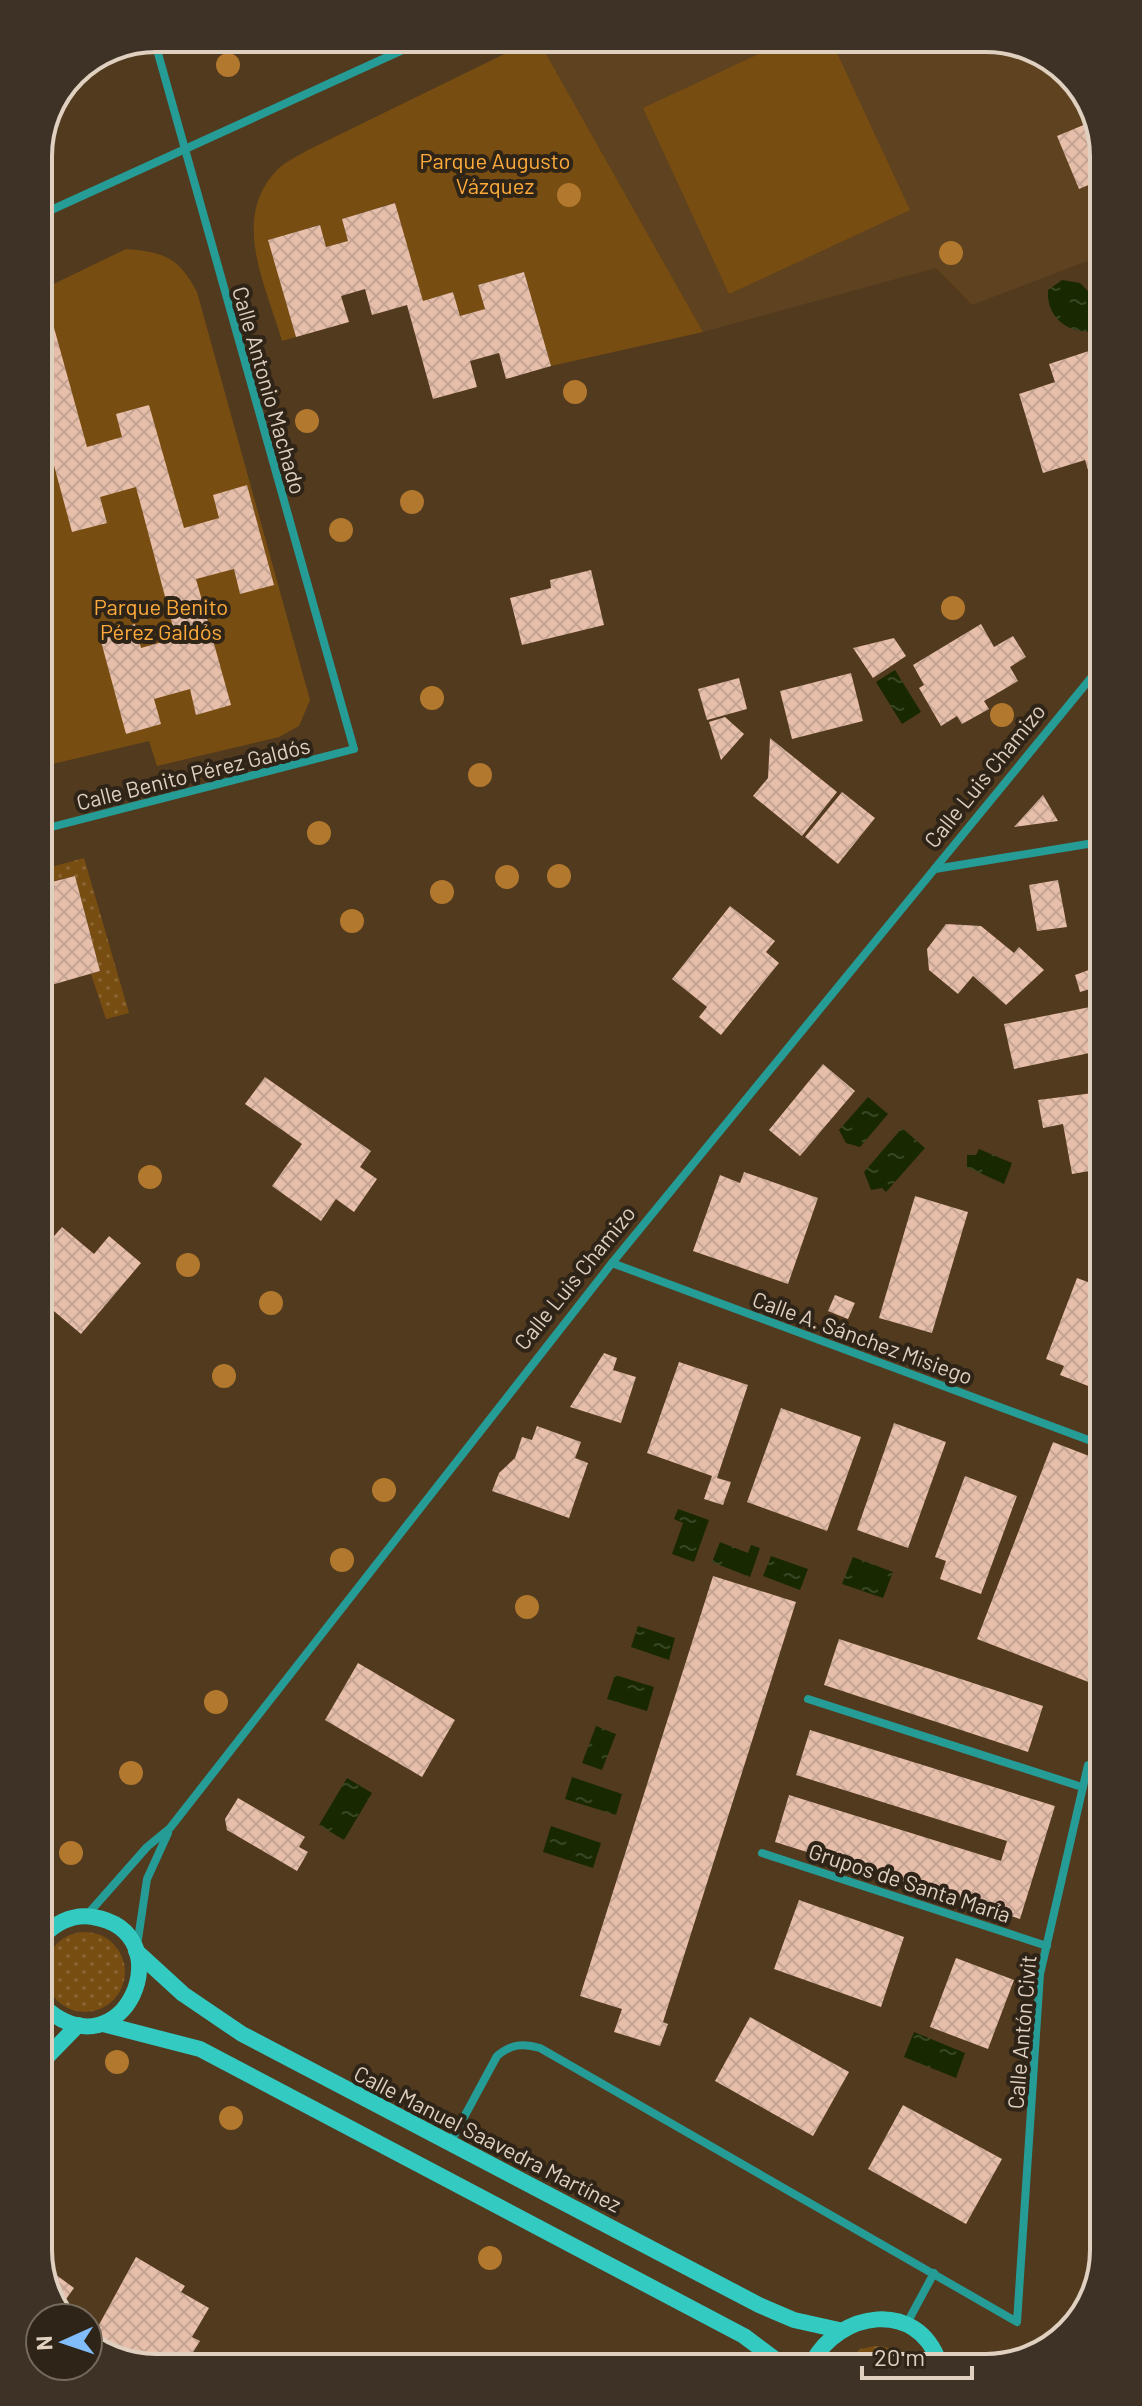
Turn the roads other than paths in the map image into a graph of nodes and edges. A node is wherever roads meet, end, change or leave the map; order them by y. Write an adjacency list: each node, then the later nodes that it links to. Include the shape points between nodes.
1 (157, 52): 3 (street, Calle Antonio Machado)
2 (399, 52): 3 (street)
3 (183, 153): 4 (street); 6 (street, Calle Antonio Machado)
4 (52, 210)
5 (1090, 679): 9 (street, Calle Luis Chamizo)
6 (354, 749): 7 (street, Calle Benito Pérez Galdós)
7 (52, 827)
8 (1090, 844): 9 (street)
9 (935, 869): 10 (street, Calle Luis Chamizo)
10 (612, 1263): 11 (street, Calle A. Sánchez Misiego); 15 (street, Calle Luis Chamizo)
11 (1090, 1441)
12 (808, 1699): 14 (street)
13 (1090, 1764): 14 (street, Calle Antón Civit)
14 (1082, 1787): 19 (street, Calle Antón Civit)
15 (170, 1828): 17 (street, Calle Luis Chamizo); 20 (street, via 147,1879)
16 (762, 1853): 19 (street, Grupos de Santa María)
17 (87, 1916): 18 (main road); 20 (main road, Calle Manuel Saavedra Martínez, via 117,1925)
18 (52, 1922)
19 (1047, 1946): 26 (street, Calle Antón Civit, via 1040,1974 1017,2322)
20 (136, 1951): 22 (main road, via 140,1965 135,1993 118,2016); 25 (main road, Calle Manuel Saavedra Martínez, via 183,1994 242,2034)
21 (52, 2015): 23 (main road)
22 (103, 2024): 23 (main road); 29 (main road, via 200,2049 744,2336)
23 (78, 2025): 24 (main road)
24 (52, 2052)
25 (450, 2143): 26 (street, via 497,2056 507,2047 529,2045); 28 (main road, Calle Manuel Saavedra Martínez, via 759,2305)
26 (934, 2273): 27 (street)
27 (905, 2325): 28 (main road, via 872,2319); 31 (main road, via 924,2338)
28 (839, 2330): 30 (main road)
29 (768, 2354)
30 (818, 2354)
31 (934, 2354)

